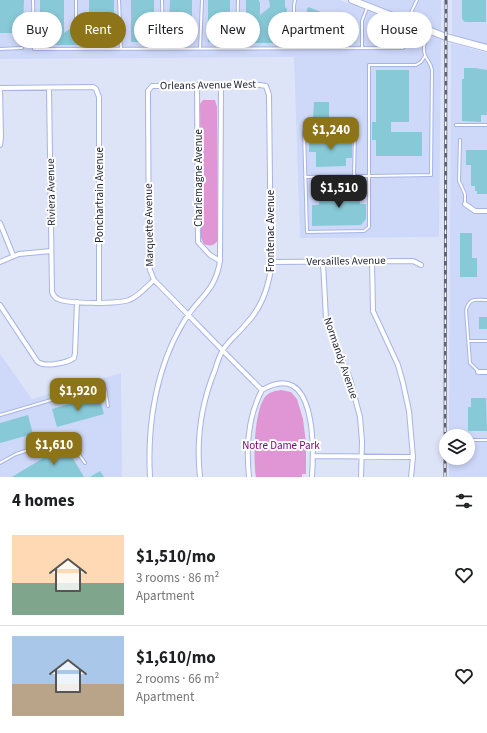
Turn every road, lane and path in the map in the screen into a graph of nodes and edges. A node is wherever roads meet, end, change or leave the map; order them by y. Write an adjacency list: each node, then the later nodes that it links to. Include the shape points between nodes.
1 (33, 0): 23 (lane, via 34,49)
2 (76, 0): 11 (lane)
3 (119, 0): 23 (lane)
4 (162, 0): 24 (lane)
5 (202, 0): 25 (lane)
6 (238, 0): 26 (lane)
7 (295, 0): 12 (lane)
8 (352, 0): 10 (street)
9 (417, 0): 14 (lane)
10 (368, 6): 13 (street); 18 (lane, via 362,21)
11 (76, 12)
12 (294, 12)
13 (383, 12)
14 (412, 12)
15 (432, 32): 21 (street)
16 (22, 48): 22 (lane)
17 (294, 48): 26 (lane)
18 (362, 48): 19 (lane)
19 (367, 48)
20 (424, 48): 27 (lane)
21 (487, 48)
22 (0, 49)
23 (121, 49): 24 (lane)
24 (163, 49): 25 (lane)
25 (200, 49): 26 (lane)
26 (237, 49)
27 (425, 56): 39 (lane, via 416,65 369,65); 39 (lane, via 432,70 431,176)
28 (198, 85): 29 (street, Orleans Avenue West); 33 (street, Orleans Avenue West); 46 (street, Charlemagne Avenue, via 198,242)
29 (221, 85): 30 (street, Orleans Avenue West); 46 (street, Charlemagne Avenue)
30 (266, 86): 49 (street, Frontenac Avenue, via 269,95)
31 (0, 88): 32 (street); 37 (street)
32 (49, 88): 44 (street, Riviera Avenue); 55 (street, Ponchartrain Avenue, via 93,87 96,88 99,97)
33 (150, 88): 52 (street, Marquette Avenue, via 149,265)
34 (456, 125): 35 (lane)
35 (487, 125)
36 (460, 140): 41 (lane, via 459,181 465,194)
37 (0, 145)
38 (354, 176): 39 (lane); 40 (lane); 40 (lane, via 355,131 304,131)
39 (369, 176): 40 (lane, via 369,227 364,231 307,232)
40 (305, 177)
41 (465, 204): 42 (street, via 476,211)
42 (487, 211)
43 (0, 223): 45 (street)
44 (51, 251): 45 (street); 54 (street, Riviera Avenue, via 54,296 63,301)
45 (13, 256): 48 (street)
46 (220, 261): 57 (street, Charlemagne Avenue, via 212,286)
47 (372, 261): 50 (street, Versailles Avenue); 51 (street, Versailles Avenue, via 413,261); 70 (street, via 373,311 394,356 403,383)
48 (0, 262)
49 (271, 262): 50 (street, Versailles Avenue); 60 (street, Frontenac Avenue, via 265,295 246,325)
50 (323, 262): 69 (street, Normandy Avenue, via 326,319 356,399 360,418)
51 (420, 265)
52 (154, 280): 55 (street, via 130,299); 57 (street, Marquette Avenue)
53 (487, 300): 58 (lane, via 472,300 469,303 466,310)
54 (77, 302): 55 (street); 56 (street, via 74,358 48,365 42,365 37,361)
55 (99, 302)
56 (0, 305)
57 (188, 314): 60 (street, Marquette Avenue); 73 (street, Charlemagne Avenue, via 170,350 157,391 151,427)
58 (469, 341): 59 (lane); 61 (lane, via 470,362)
59 (487, 341)
60 (222, 351): 63 (street, Marquette Avenue); 74 (street, Frontenac Avenue, via 202,412 199,444)
61 (478, 372): 62 (street)
62 (487, 372)
63 (262, 390): 68 (street, via 281,384 293,386 300,392 310,418); 75 (street, via 253,410 251,422)
64 (108, 406): 65 (lane, via 105,389 99,386)
65 (0, 415)
66 (475, 440): 67 (lane)
67 (487, 440)
68 (314, 456): 69 (street); 76 (street)
69 (362, 457): 70 (street); 77 (street, Normandy Avenue)
70 (413, 457): 78 (street)
71 (0, 462): 72 (lane, via 16,454 68,439)
72 (85, 463)
73 (150, 477)
74 (200, 477)
75 (248, 477)
76 (312, 477)
77 (361, 477)
78 (411, 477)

